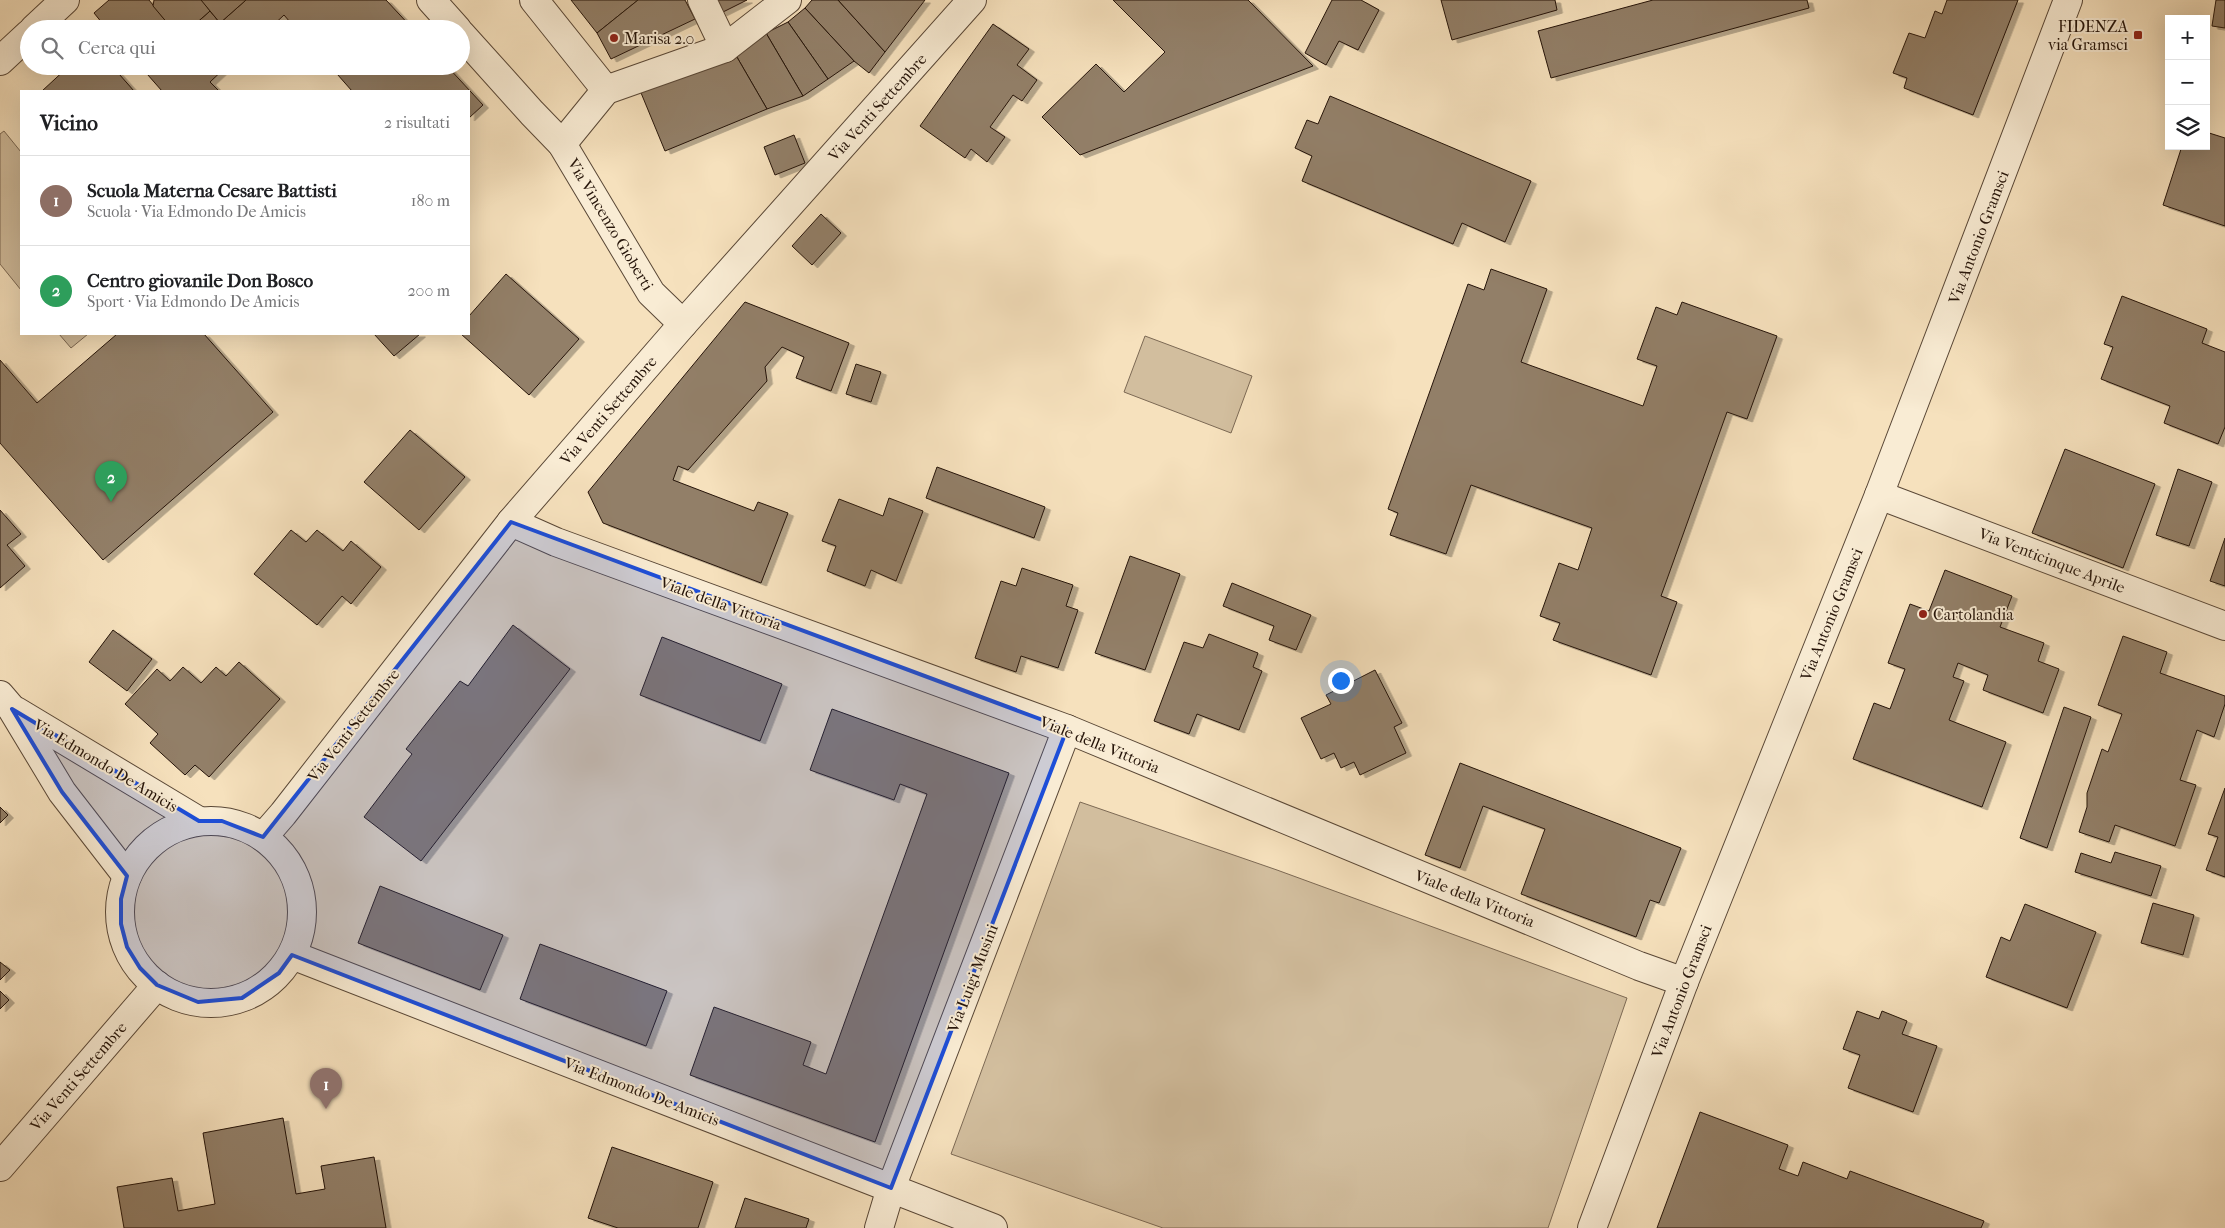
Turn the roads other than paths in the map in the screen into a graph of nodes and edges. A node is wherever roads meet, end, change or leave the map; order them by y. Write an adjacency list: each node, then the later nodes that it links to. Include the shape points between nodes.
1 (65, 0): 8 (street)
2 (431, 0): 9 (street)
3 (534, 0): 14 (street)
4 (702, 0): 12 (street)
5 (787, 0): 12 (street)
6 (972, 0): 16 (street, Via Venti Settembre)
7 (2068, 0): 17 (street, Via Antonio Gramsci)
8 (44, 20)
9 (449, 20)
10 (20, 42): 13 (street)
11 (470, 44): 15 (street, Via Vincenzo Gioberti)
12 (725, 48): 14 (street)
13 (0, 60)
14 (606, 90): 15 (street)
15 (562, 144): 16 (street, Via Vincenzo Gioberti, via 651,293)
16 (682, 324): 18 (street, Via Venti Settembre)
17 (1879, 495): 19 (street, Via Venticinque Aprile); 26 (street, Via Antonio Gramsci)
18 (511, 522): 21 (street, Viale della Vittoria, via 556,542); 23 (street, Via Venti Settembre)
19 (2225, 626)
20 (6, 702): 22 (street, Via Edmondo De Amicis); 24 (street, Via Edmondo De Amicis, via 62,792)
21 (1067, 729): 26 (street, Viale della Vittoria); 29 (street, Via Luigi Musini)
22 (199, 821): 23 (street, via 229,823); 24 (street, via 156,840 140,856)
23 (263, 837): 25 (street, via 280,851 300,890 303,912)
24 (128, 876): 27 (street, via 121,899 121,924 127,947 140,968)
25 (292, 955): 27 (street, via 262,988 235,999 198,1002 177,996); 29 (street, Via Edmondo De Amicis)
26 (1684, 982): 32 (street, Via Antonio Gramsci)
27 (157, 985): 28 (street, Via Venti Settembre)
28 (0, 1168)
29 (891, 1188): 30 (street, Via Luigi Musini); 31 (street, Via Edmondo De Amicis)
30 (879, 1228)
31 (993, 1228)
32 (1592, 1228)

